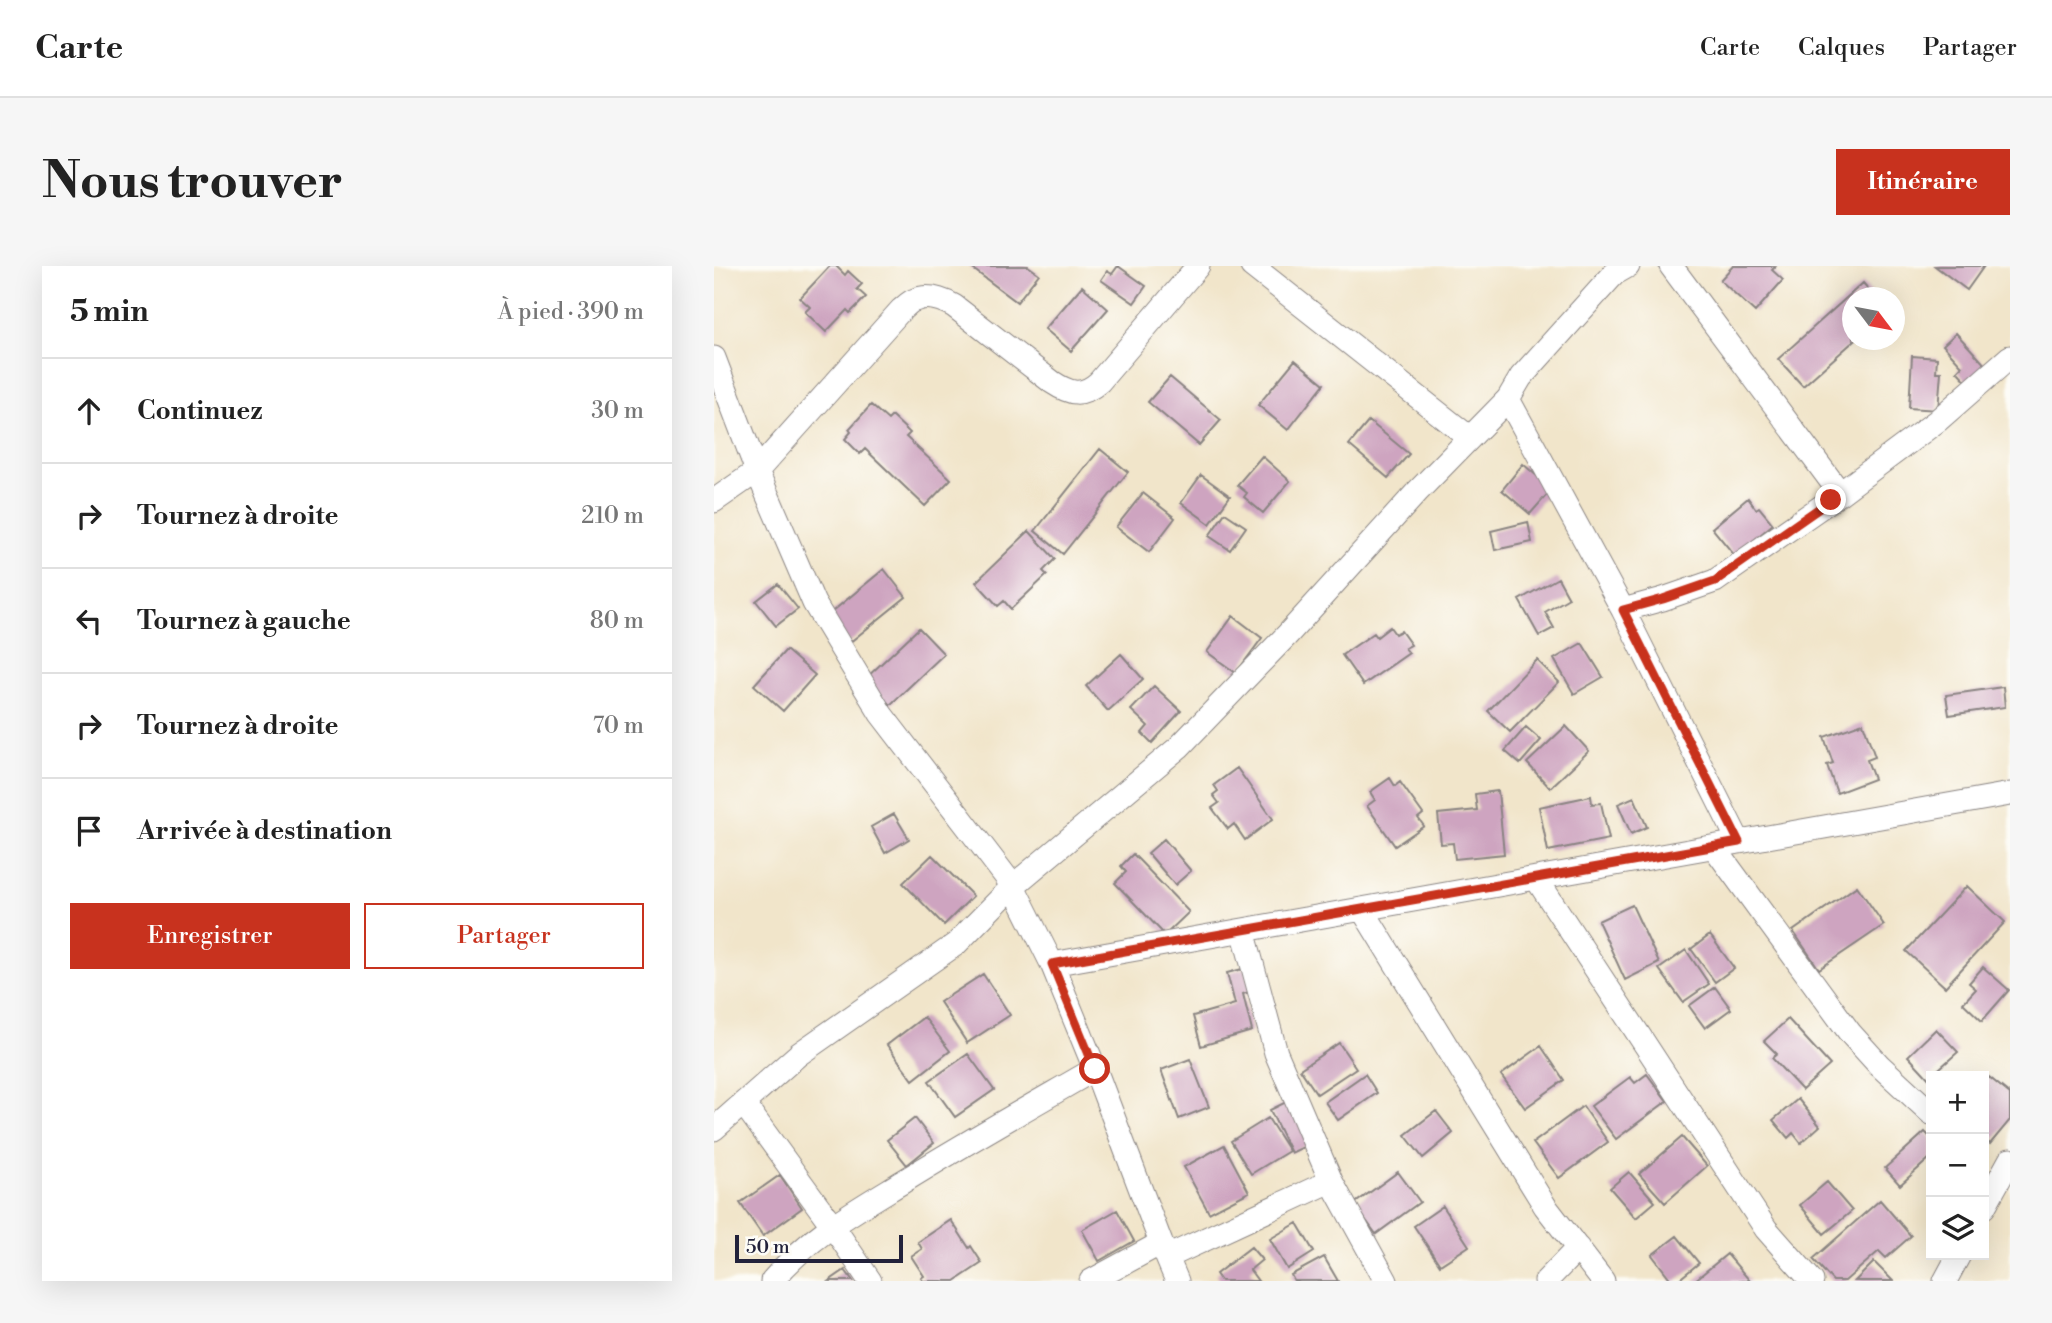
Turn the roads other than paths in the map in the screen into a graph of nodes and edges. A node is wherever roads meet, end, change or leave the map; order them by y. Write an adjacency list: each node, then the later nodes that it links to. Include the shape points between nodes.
1 (1198, 266): 9 (street, via 1099,382 1077,393 1052,382 944,300 915,300)
2 (1252, 266): 8 (street)
3 (1628, 266): 7 (street, via 1600,289 1521,377)
4 (1671, 266): 10 (street)
5 (2010, 357): 10 (street, via 1937,421)
6 (714, 358): 9 (street)
7 (1508, 398): 8 (street); 12 (street)
8 (1470, 438): 17 (street, via 1179,747)
9 (757, 471): 11 (street); 17 (street, via 814,603 881,713)
10 (1840, 493): 12 (street, via 1715,581)
11 (714, 501)
12 (1623, 610): 14 (street)
13 (2010, 794): 14 (street)
14 (1739, 842): 15 (street)
15 (1714, 846): 16 (street); 23 (street, via 1850,1033)
16 (1536, 878): 18 (street); 39 (street, via 1766,1229)
17 (1013, 886): 20 (street); 22 (street, via 956,944 800,1054)
18 (1362, 909): 19 (street); 29 (street, via 1545,1206)
19 (1243, 930): 20 (street); 26 (street, via 1276,1053)
20 (1052, 964): 21 (street)
21 (1095, 1069): 28 (street); 30 (street)
22 (744, 1104): 24 (street); 28 (street)
23 (1926, 1108)
24 (714, 1129)
25 (1998, 1166): 27 (street)
26 (1331, 1181): 30 (street); 36 (street)
27 (1987, 1197)
28 (832, 1225): 32 (street, via 791,1258); 33 (street)
29 (1578, 1248): 37 (street); 38 (street)
30 (1164, 1250): 34 (street); 35 (street)
31 (1956, 1260): 40 (street)
32 (772, 1281)
33 (870, 1281)
34 (1091, 1281)
35 (1177, 1281)
36 (1386, 1281)
37 (1545, 1281)
38 (1603, 1281)
39 (1812, 1281)
40 (1945, 1281)

